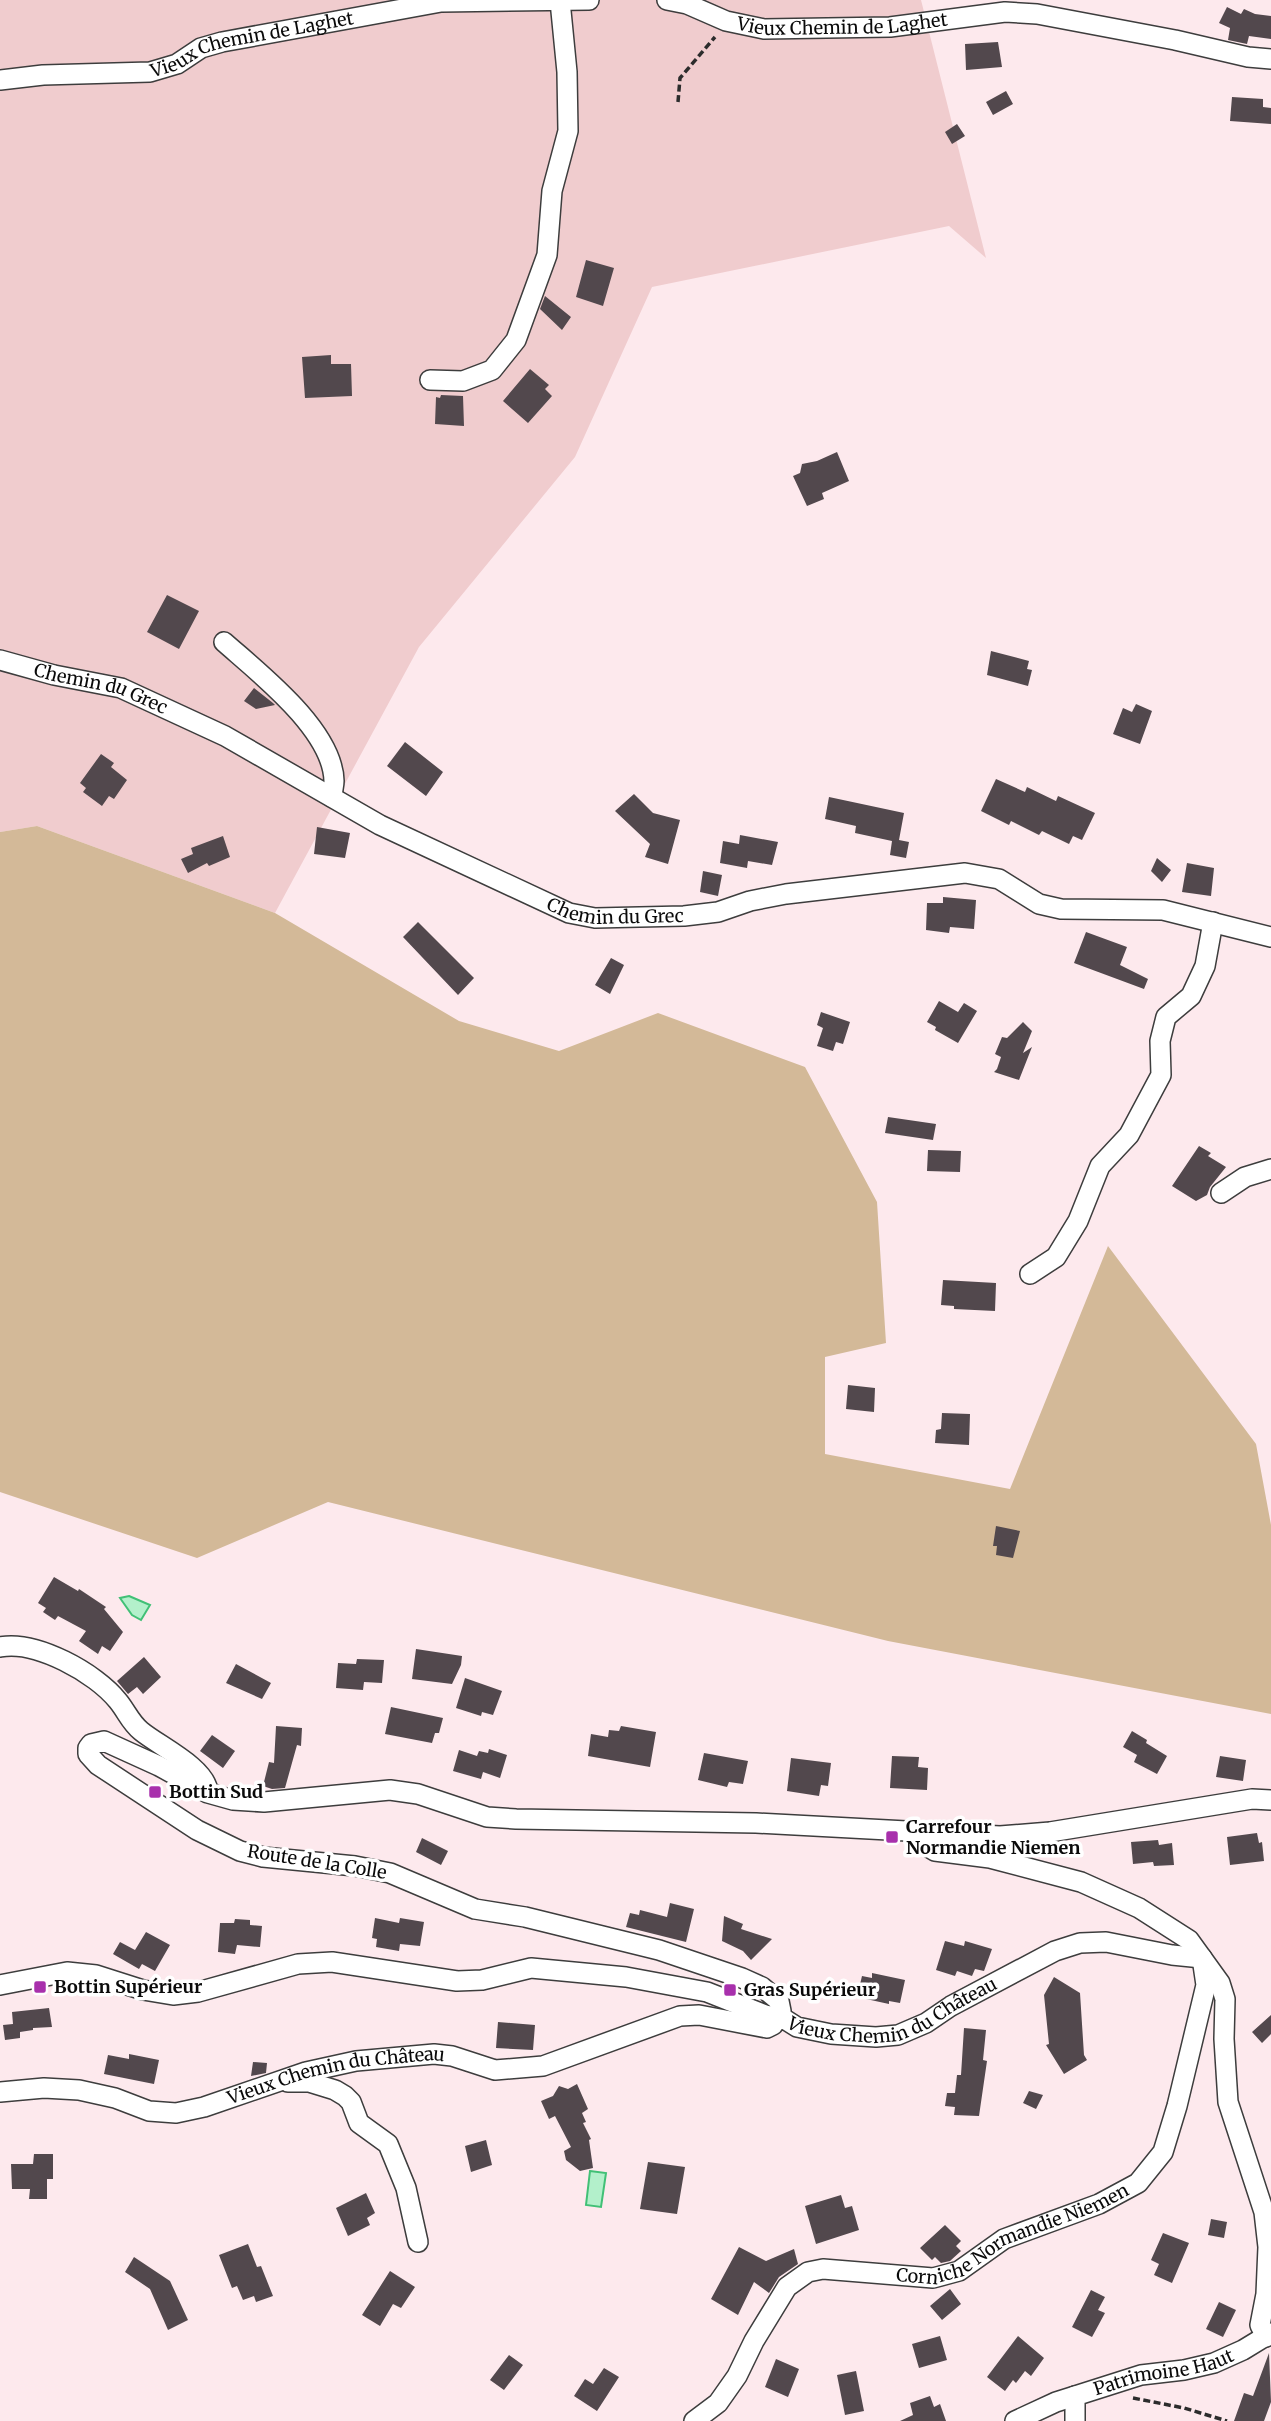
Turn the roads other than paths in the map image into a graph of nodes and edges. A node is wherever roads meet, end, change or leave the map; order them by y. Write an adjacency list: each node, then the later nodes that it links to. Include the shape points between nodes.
1 (589, 0): 3 (street, Vieux Chemin de Laghet)
2 (667, 0): 4 (street, Vieux Chemin de Laghet, via 764,29 878,27 1004,12 1037,14)
3 (560, 1): 5 (street, Vieux Chemin de Laghet, via 441,2 222,42 150,72); 6 (street, via 568,131 552,191 547,255 516,340 492,370 463,381)
4 (1271, 59)
5 (0, 80)
6 (430, 380)
7 (224, 642): 9 (street, via 286,697 318,737 330,761)
8 (0, 660): 9 (street, Chemin du Grec, via 121,688 225,736)
9 (331, 797): 10 (street, Chemin du Grec, via 380,825 569,913 595,918 718,912 786,894 965,873 999,879 1039,904 1061,909 1163,910)
10 (1213, 922): 11 (street, Chemin du Grec); 14 (street, via 1205,966 1191,996 1166,1017 1160,1041 1161,1075 1129,1135 1100,1166 1078,1221 1056,1257)
11 (1271, 937)
12 (1271, 1169): 13 (street, via 1245,1177)
13 (1221, 1193)
14 (1030, 1274)
15 (0, 1647): 16 (street, via 31,1647 93,1679 142,1732 203,1778)
16 (208, 1793): 18 (street, Route de la Colle, via 264,1802 390,1790 418,1794 487,1817); 21 (street, Route de la Colle, via 104,1741 88,1748 92,1760 108,1772 197,1830 240,1851 390,1873 475,1909 659,1951 762,1987 779,2001)
17 (1271, 1800): 18 (street, Route de la Colle, via 1252,1799 1050,1832 1000,1836)
18 (918, 1831): 19 (street, via 920,1842 934,1851 990,1858 1081,1882 1139,1908 1188,1940)
19 (1202, 1958): 21 (street, Vieux Chemin du Château, via 1106,1942 1080,1943 1055,1951 898,2035 831,2034 797,2027); 25 (street, via 1215,1974 1225,1999 1228,2102 1264,2212 1268,2247 1260,2325); 27 (street, Corniche Normandie Niemen, via 1206,1985 1177,2106 1163,2152 1138,2183 1099,2204 1004,2239 959,2271 933,2278 823,2269 808,2272 788,2287 718,2403)
20 (0, 1985): 21 (street, via 67,1972 173,1995 298,1964 332,1962 457,1981 531,1968 626,1977 707,1992 754,2012)
21 (778, 2015): 22 (street, Vieux Chemin du Château, via 767,2028 699,2015 680,2016 543,2066 495,2070 434,2054 356,2062)
22 (276, 2082): 23 (street, Vieux Chemin du Château, via 176,2113 79,2090); 24 (street, via 309,2082 335,2090 351,2102 359,2123 388,2144 406,2188)
23 (0, 2092)
24 (418, 2242)
25 (1269, 2335): 26 (street, Patrimoine Haut, via 1214,2363 1141,2375)
26 (1075, 2396): 28 (street); 29 (street, Patrimoine Haut)
27 (694, 2421)
28 (1015, 2421)
29 (1075, 2421)

